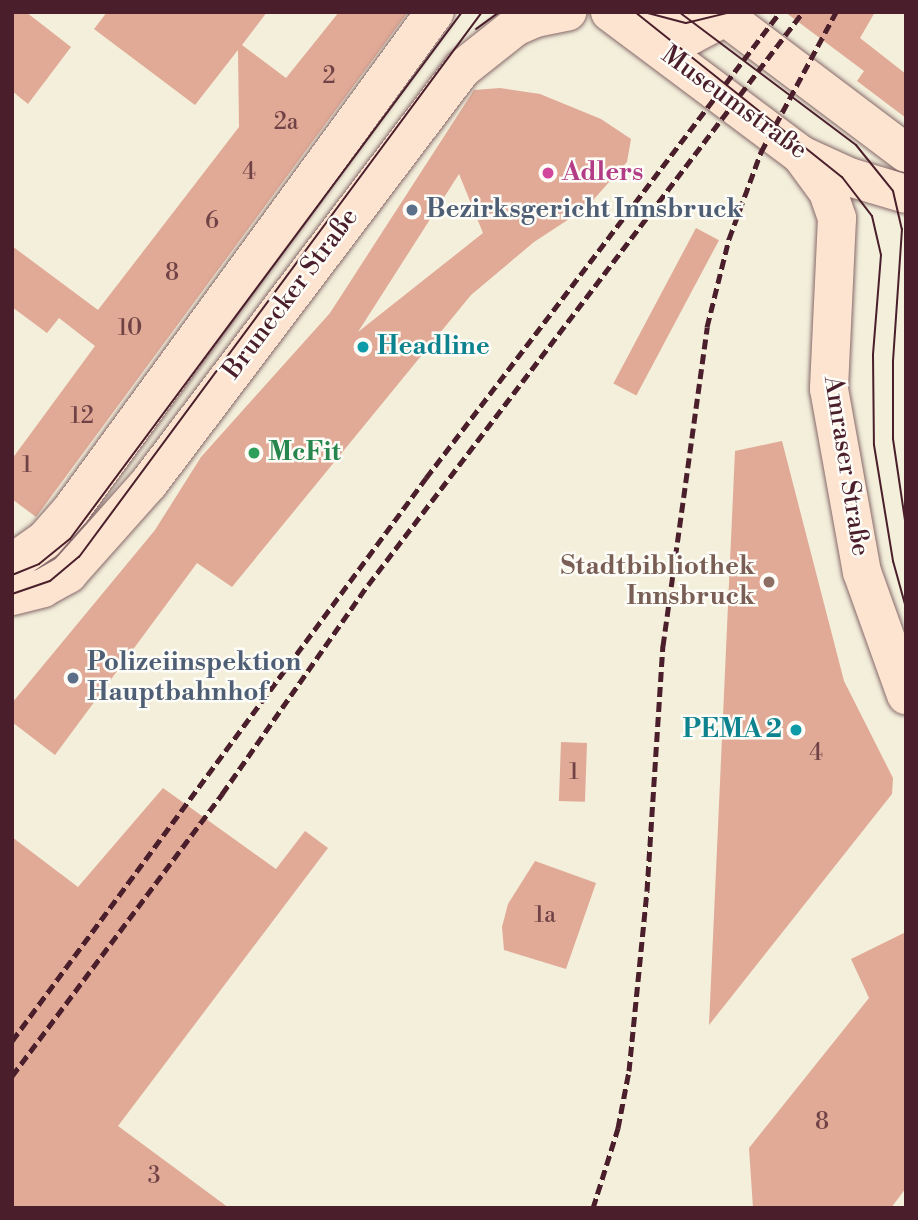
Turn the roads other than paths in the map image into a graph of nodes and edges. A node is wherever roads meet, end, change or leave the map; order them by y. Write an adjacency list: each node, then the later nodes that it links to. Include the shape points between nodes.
1 (435, 12): 9 (street, Brunecker Straße, via 44,541)
2 (567, 12): 9 (street, Brunecker Straße, via 515,27 461,69 165,464 68,574)
3 (610, 12): 7 (street, Museumstraße)
4 (618, 12): 5 (street, via 691,35)
5 (722, 15): 6 (street)
6 (905, 153)
7 (801, 155): 8 (street, Museumstraße, via 849,177); 10 (street, Amraser Straße, via 828,192 838,218 829,389 862,572)
8 (906, 194)
9 (17, 584)
10 (906, 695)

